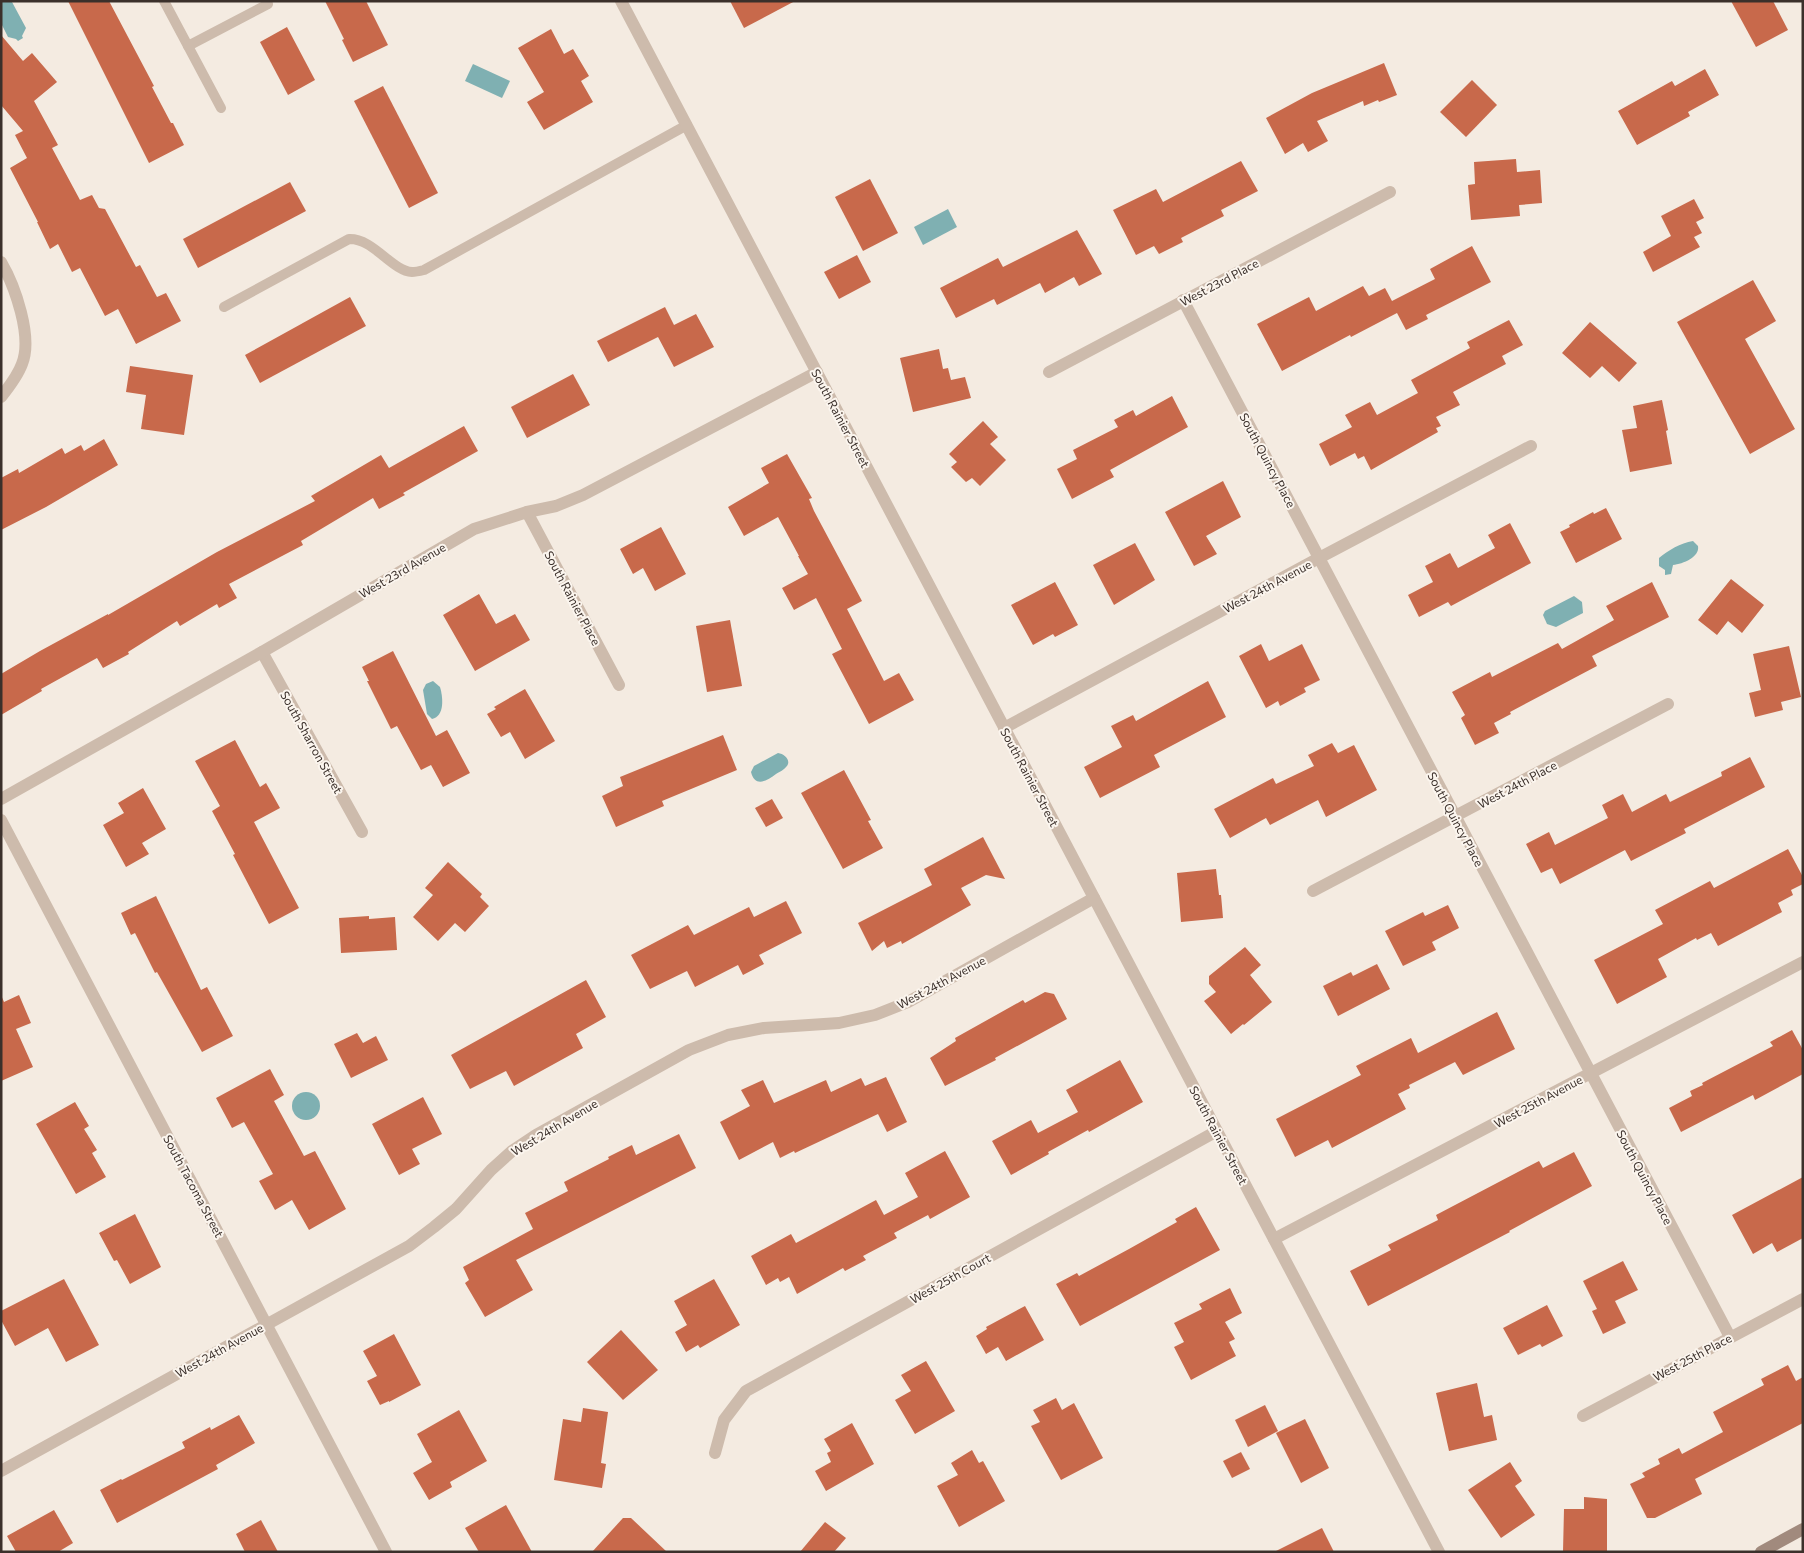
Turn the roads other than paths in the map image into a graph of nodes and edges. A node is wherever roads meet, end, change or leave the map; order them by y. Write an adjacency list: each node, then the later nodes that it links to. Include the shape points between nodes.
1 (164, 1): 4 (lane)
2 (266, 1): 4 (lane, via 268,4)
3 (621, 1): 6 (street, South Rainier Street)
4 (188, 46): 5 (lane)
5 (221, 108)
6 (687, 125): 10 (lane, via 424,270 404,270 367,244 348,239); 11 (street, South Rainier Street)
7 (1390, 192): 9 (street, West 23rd Place)
8 (1, 262): 13 (street, via 20,306 25,343 22,363)
9 (1184, 300): 12 (street, West 23rd Place); 16 (street, South Quincy Place)
10 (224, 307)
11 (816, 372): 15 (street, West 23rd Avenue, via 583,495 556,506); 20 (street, South Rainier Street)
12 (1049, 372)
13 (1, 397)
14 (1531, 446): 16 (street, West 24th Avenue)
15 (527, 512): 17 (street, West 23rd Avenue, via 474,529); 18 (street, South Rainier Place)
16 (1319, 558): 20 (street, West 24th Avenue); 22 (street, South Quincy Place)
17 (262, 652): 21 (street, West 23rd Avenue); 24 (street, South Sharron Street)
18 (620, 684)
19 (1668, 704): 22 (street, West 24th Place)
20 (1004, 728): 26 (street, South Rainier Street)
21 (1, 799)
22 (1455, 817): 25 (street, West 24th Place); 28 (street, South Quincy Place)
23 (1, 820): 32 (street, South Tacoma Street)
24 (362, 832)
25 (1313, 891)
26 (1094, 898): 29 (street, South Rainier Street); 32 (street, West 24th Avenue, via 908,1002 875,1015 839,1023 764,1028 728,1035 689,1050 536,1135 491,1170 456,1209 409,1246)
27 (1803, 962): 28 (street, West 25th Avenue)
28 (1591, 1073): 30 (street, West 25th Avenue); 33 (street, South Quincy Place)
29 (1217, 1131): 30 (street, South Rainier Street); 35 (street, West 25th Court, via 746,1391 724,1420)
30 (1274, 1239): 39 (street, South Rainier Street)
31 (1803, 1299): 33 (street, West 25th Place)
32 (266, 1324): 36 (street, West 24th Avenue); 38 (street, South Tacoma Street)
33 (1730, 1337): 34 (street, West 25th Place)
34 (1583, 1416)
35 (715, 1453)
36 (1, 1471)
37 (1803, 1529): 40 (main road)
38 (386, 1552)
39 (1439, 1552)
40 (1762, 1552)

